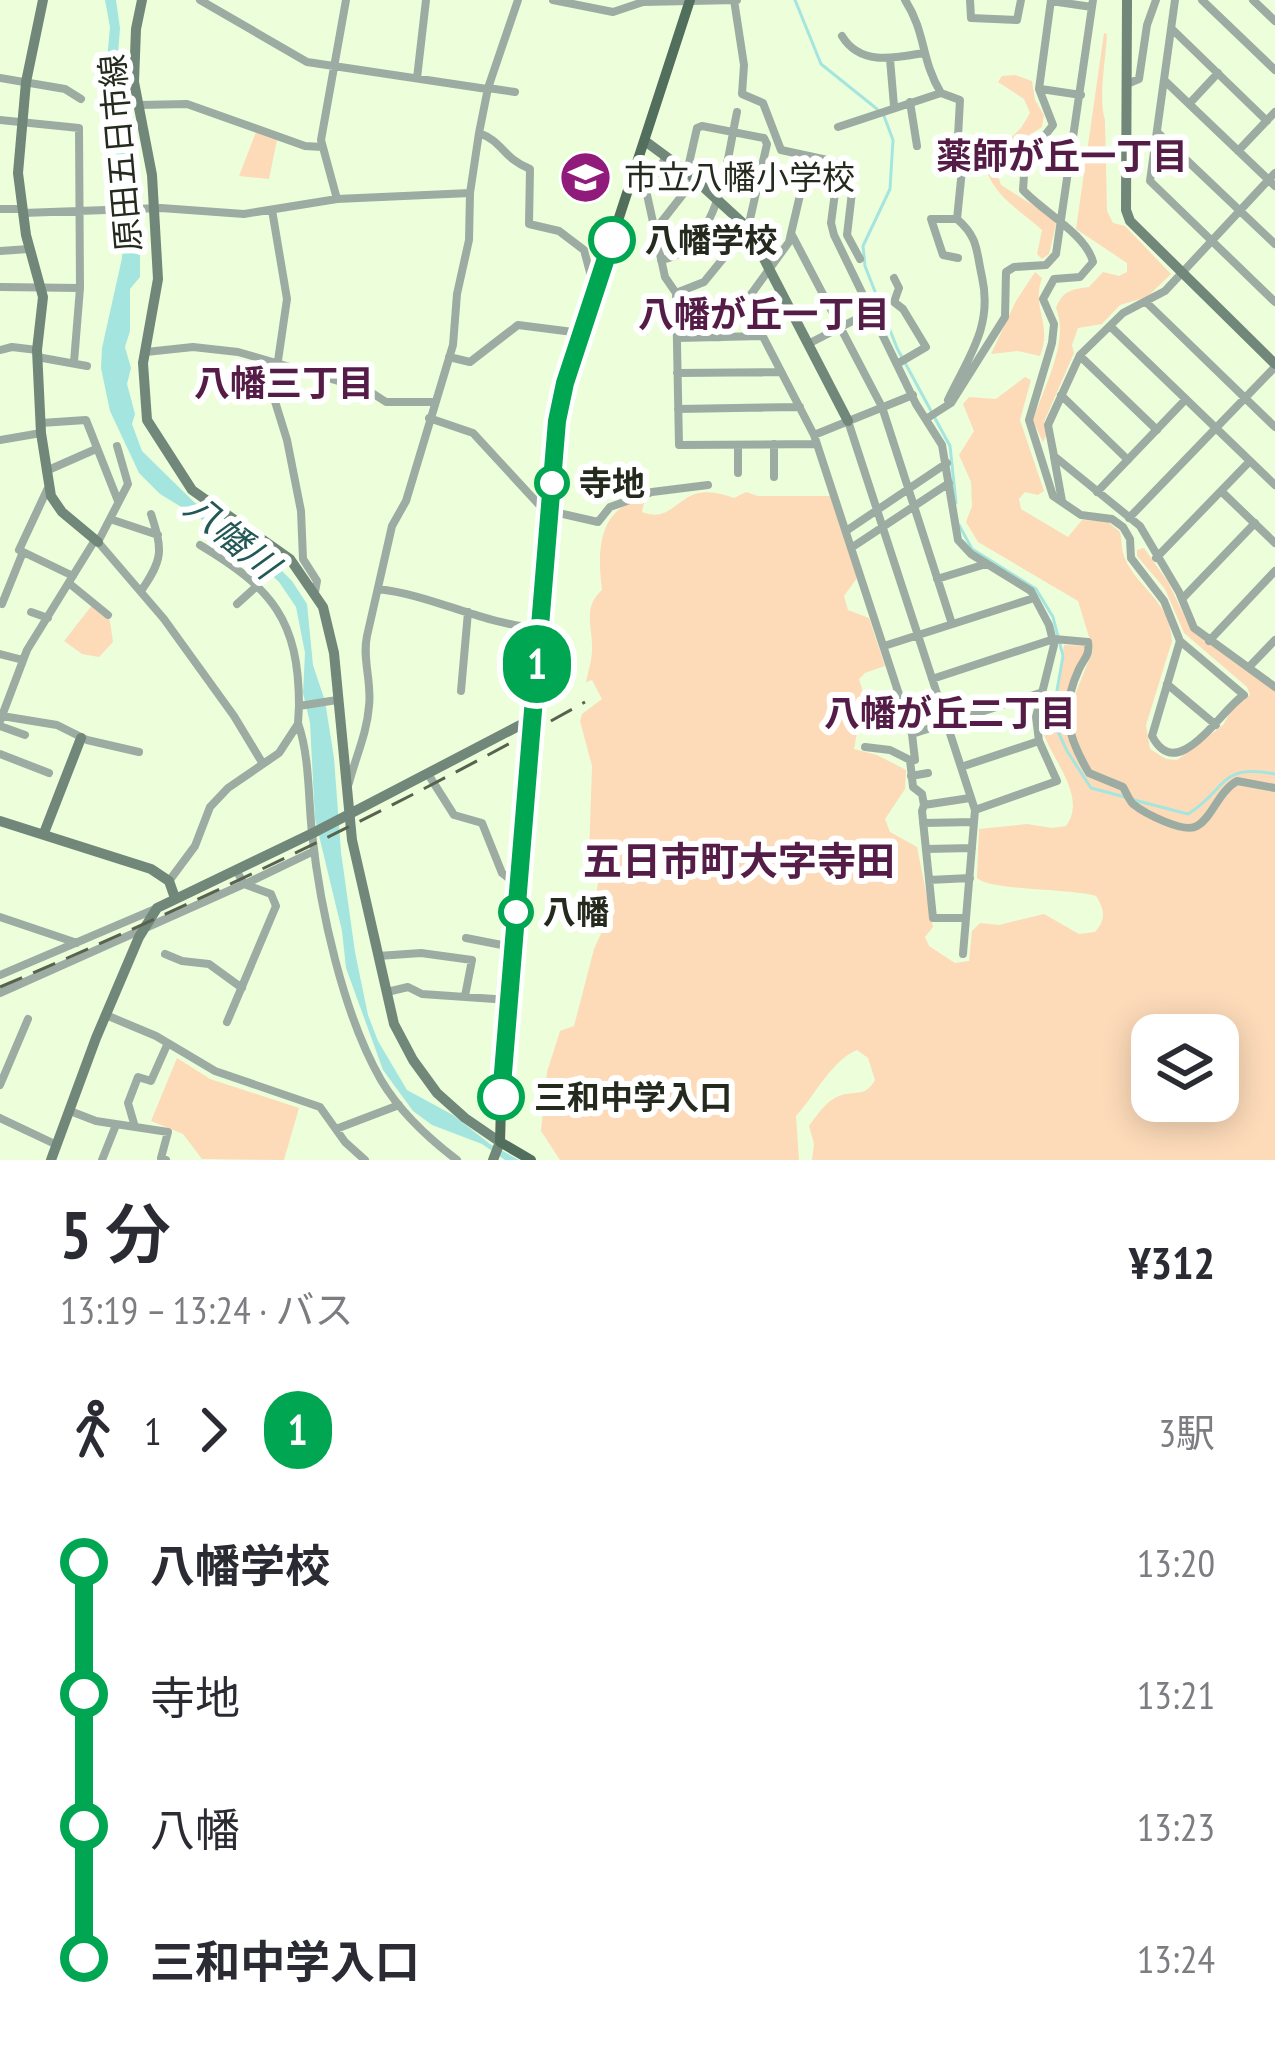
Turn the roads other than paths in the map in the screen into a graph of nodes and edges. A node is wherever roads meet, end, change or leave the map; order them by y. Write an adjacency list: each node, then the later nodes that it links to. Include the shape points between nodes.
1 (43, 0): 31 (street)
2 (142, 0): 41 (street, 原田五日市線)
3 (200, 0): 25 (street, via 301,59)
4 (346, 0): 25 (street)
5 (426, 0): 29 (street)
6 (518, 0): 33 (street)
7 (553, 0): 8 (street, via 613,13)
8 (690, 0): 9 (street); 53 (main road)
9 (736, 0): 56 (street, via 742,94 763,104)
10 (905, 0): 23 (street, via 923,30)
11 (970, 0): 12 (street, via 971,18 1017,20)
12 (1021, 0)
13 (1051, 0): 19 (street); 34 (street)
14 (1126, 0): 32 (street)
15 (1156, 0): 32 (street, via 1139,79)
16 (1174, 0): 21 (street)
17 (1202, 0): 26 (street)
18 (1253, 0): 20 (street)
19 (1093, 4): 37 (street)
20 (1275, 21)
21 (1172, 29): 27 (street); 30 (street)
22 (842, 36): 24 (street, via 857,51)
23 (923, 53): 24 (street); 36 (street)
24 (890, 59): 42 (street)
25 (333, 67): 29 (street); 55 (street)
26 (1275, 70)
27 (1218, 74): 40 (street); 46 (street)
28 (0, 78): 31 (street)
29 (417, 78): 33 (street)
30 (1164, 80): 40 (street); 50 (street)
31 (26, 82): 38 (street); 47 (street)
32 (1126, 84): 85 (street, via 1126,210)
33 (488, 88): 35 (street); 51 (street)
34 (1040, 89): 37 (street); 73 (street, via 1053,125 1025,161 1022,187)
35 (515, 92)
36 (941, 93): 39 (street); 72 (street, via 960,100)
37 (1081, 95): 73 (street)
38 (81, 99)
39 (910, 102): 42 (street); 54 (street)
40 (1189, 104): 57 (street)
41 (138, 105): 55 (street, via 187,104); 67 (street, 原田五日市線)
42 (894, 106): 48 (street)
43 (737, 112): 49 (street)
44 (1275, 112): 46 (street)
45 (0, 119): 47 (street)
46 (1267, 121): 57 (street)
47 (21, 122): 70 (street, via 79,128); 71 (street)
48 (838, 128)
49 (733, 132): 52 (street); 60 (street, via 697,128); 65 (street)
50 (1157, 132): 69 (street); 77 (street, via 1150,182)
51 (478, 133): 63 (street); 90 (street, via 530,169 529,224 559,231 584,250)
52 (764, 138): 56 (street); 59 (street)
53 (645, 141): 58 (street); 90 (main road)
54 (917, 146)
55 (322, 147): 64 (street)
56 (784, 151): 82 (street, via 839,165 852,192 847,235)
57 (1238, 151): 62 (street)
58 (667, 155): 60 (street); 75 (street, via 647,185)
59 (762, 170): 61 (street); 74 (street)
60 (690, 175): 65 (street); 75 (street)
61 (804, 178): 76 (street); 95 (street, via 836,185 831,228)
62 (1273, 180): 69 (street)
63 (470, 193): 64 (street); 107 (street)
64 (337, 199): 68 (street)
65 (718, 201): 74 (street); 83 (street, via 683,251)
66 (0, 208): 71 (street)
67 (153, 208): 68 (street); 70 (street); 104 (street, 原田五日市線, via 158,279)
68 (272, 210): 110 (street, via 287,298)
69 (1239, 210): 77 (street); 78 (street)
70 (79, 211): 71 (street); 89 (street)
71 (23, 213): 80 (street)
72 (957, 219): 81 (street, via 930,222 943,255); 120 (street, via 978,243 988,298)
73 (1063, 225): 120 (street, via 1052,262 1006,272 1005,317); 153 (street, via 1093,262 1083,276 1049,285 1043,301 1052,343 1029,420 1053,496)
74 (748, 228): 84 (street); 91 (street, via 704,282)
75 (655, 231): 83 (street)
76 (792, 235): 84 (street); 97 (street)
77 (1210, 240): 85 (street); 93 (street)
78 (1275, 244)
79 (0, 250): 80 (street)
80 (29, 250): 87 (street)
81 (958, 258)
82 (860, 259)
83 (661, 260): 91 (street)
84 (770, 271): 92 (street); 102 (street)
85 (1180, 271): 94 (street); 112 (street)
86 (894, 278): 109 (street, via 894,302 926,347)
87 (41, 286): 88 (street); 89 (street); 105 (street)
88 (0, 287)
89 (80, 288): 108 (street)
90 (595, 291): 98 (main road)
91 (676, 293): 101 (street)
92 (745, 302): 99 (street); 100 (street)
93 (1275, 302)
94 (1147, 303): 96 (street); 117 (street)
95 (872, 311): 97 (street); 109 (street)
96 (1110, 326): 106 (street); 118 (street)
97 (840, 327): 102 (street); 122 (street)
98 (581, 333): 107 (street, via 518,325 470,362); 156 (main road, via 557,421)
99 (763, 336): 100 (street); 113 (street)
100 (720, 337): 101 (street)
101 (677, 338): 114 (street)
102 (808, 344): 126 (street)
103 (0, 350): 105 (street)
104 (144, 352): 110 (street, via 197,347); 178 (street, 原田五日市線, via 146,420 176,470 290,559)
105 (37, 353): 108 (street); 129 (street)
106 (1080, 356): 116 (street); 131 (street)
107 (449, 357): 119 (street)
108 (74, 362): 111 (street)
109 (901, 362): 115 (street)
110 (277, 364): 119 (street, via 386,402); 178 (street, via 273,395)
111 (87, 366)
112 (1275, 366): 117 (street)
113 (782, 372): 114 (street); 121 (street)
114 (677, 373): 123 (street)
115 (913, 395): 122 (street); 124 (street)
116 (1061, 395): 138 (street, via 1048,424); 139 (street)
117 (1245, 398): 128 (street); 130 (street)
118 (1186, 399): 130 (street); 131 (street)
119 (434, 403): 125 (street)
120 (944, 406): 124 (street)
121 (800, 407): 123 (street); 133 (street)
122 (882, 407): 126 (street); 149 (street)
123 (678, 410): 135 (street, via 679,445)
124 (930, 416): 141 (street)
125 (429, 418): 156 (street, via 473,433); 175 (street)
126 (848, 421): 133 (street); 155 (street)
127 (0, 427): 132 (street)
128 (1275, 427)
129 (41, 428): 132 (street); 137 (street, via 86,420); 142 (street)
130 (1216, 428): 140 (street); 158 (street)
131 (1157, 430): 139 (street)
132 (4, 438)
133 (816, 440): 134 (street); 162 (street)
134 (773, 444): 135 (street); 144 (street)
135 (738, 445): 143 (street)
136 (117, 446): 152 (street, via 128,484)
137 (96, 449): 142 (street); 152 (street)
138 (1054, 456): 151 (street); 153 (street)
139 (1128, 460): 151 (street)
140 (1250, 461): 146 (street); 150 (street)
141 (947, 463): 145 (street); 149 (street)
142 (45, 472): 148 (street)
143 (738, 473)
144 (774, 477)
145 (949, 483): 154 (street); 170 (street, via 958,539)
146 (1275, 484)
147 (708, 485): 156 (street, via 652,492 610,507 598,522)
148 (48, 488): 164 (street); 168 (street)
149 (908, 490): 154 (street); 155 (street)
150 (1221, 490): 160 (street); 169 (street)
151 (1097, 492): 158 (street)
152 (119, 502): 159 (street)
153 (1062, 502): 192 (street, via 1123,527 1131,558 1164,601)
154 (914, 506): 161 (street); 172 (street)
155 (877, 509): 161 (street); 162 (street)
156 (550, 511): 188 (main road)
157 (151, 514): 163 (street)
158 (1130, 518): 169 (street)
159 (110, 519): 163 (street); 164 (street)
160 (1255, 523): 165 (street); 180 (street)
161 (882, 527): 167 (street); 189 (street)
162 (846, 531): 167 (street)
163 (158, 535): 177 (street, via 155,572)
164 (96, 541): 173 (street); 177 (street)
165 (1275, 543)
166 (200, 545): 174 (street)
167 (851, 548): 194 (street)
168 (23, 552): 173 (street); 176 (street)
169 (1156, 558): 180 (street)
170 (986, 564): 172 (street); 179 (street)
171 (1275, 571): 193 (street)
172 (937, 579): 187 (street)
173 (72, 580): 185 (street); 186 (street)
174 (257, 586): 182 (street); 206 (street, via 291,632)
175 (378, 589): 184 (street); 230 (street, via 364,649 368,718)
176 (4, 590): 181 (street)
177 (141, 591): 220 (street)
178 (315, 592): 204 (street, 原田五日市線, via 331,632)
179 (1034, 598): 187 (street); 190 (street)
180 (1182, 599): 193 (street)
181 (2, 604)
182 (237, 604)
183 (31, 612): 186 (street)
184 (468, 612): 188 (street); 201 (street)
185 (108, 616)
186 (48, 619): 196 (street)
187 (952, 624): 189 (street)
188 (541, 628): 207 (main road)
189 (918, 635): 194 (street); 198 (street)
190 (1054, 639): 198 (street); 203 (street); 226 (street, via 1088,642 1066,719 1089,773 1123,787 1131,802 1192,828 1237,782)
191 (1275, 640): 197 (street)
192 (1180, 641): 199 (street); 211 (street, via 1244,695)
193 (1209, 641): 197 (street)
194 (884, 646): 202 (street)
195 (0, 654): 196 (street)
196 (23, 660): 208 (street)
197 (1249, 667): 200 (street)
198 (932, 679): 209 (street)
199 (1167, 684): 211 (street); 211 (street, via 1152,736 1160,749 1182,752)
200 (1275, 687)
201 (460, 691)
202 (898, 692): 205 (street); 212 (street)
203 (1040, 693): 209 (street); 215 (street)
204 (335, 700): 206 (street); 230 (street, 原田五日市線)
205 (868, 701)
206 (300, 706): 210 (street)
207 (532, 719): 224 (street); 244 (main road)
208 (1, 721): 213 (street); 214 (street, via 57,725)
209 (946, 723): 212 (street); 221 (street)
210 (298, 724): 220 (street); 235 (street)
211 (1216, 725)
212 (912, 734): 219 (street)
213 (25, 735)
214 (81, 738): 217 (street); 234 (street)
215 (1039, 741): 221 (street); 229 (street, via 1055,784)
216 (865, 747): 219 (street)
217 (139, 752)
218 (0, 754): 222 (street)
219 (910, 760): 225 (street)
220 (262, 764): 242 (street, via 210,807)
221 (961, 767): 227 (street)
222 (49, 773)
223 (928, 773): 225 (street)
224 (428, 774): 230 (street); 244 (street, via 454,814 482,824 502,874)
225 (911, 776): 228 (street)
226 (1275, 788)
227 (970, 798): 228 (street); 229 (street)
228 (924, 805): 233 (street)
229 (975, 810): 232 (street)
230 (348, 812): 235 (street); 255 (street, 原田五日市線)
231 (0, 821): 234 (street)
232 (974, 822): 233 (street); 236 (street)
233 (923, 823): 237 (street)
234 (44, 833): 242 (street)
235 (313, 833): 238 (street); 239 (street)
236 (972, 848): 237 (street); 240 (street)
237 (926, 849): 241 (street)
238 (314, 851): 243 (street); 267 (street, via 352,1009)
239 (236, 870): 243 (street); 245 (street)
240 (970, 878): 241 (street); 248 (street)
241 (929, 880): 248 (street, via 933,918)
242 (169, 881): 245 (street)
243 (244, 884): 249 (street); 257 (street, via 271,894 276,906)
244 (518, 885): 252 (main road)
245 (176, 898): 246 (street)
246 (157, 908): 249 (street); 251 (street)
247 (0, 917): 251 (street)
248 (966, 918): 254 (street)
249 (142, 932): 258 (street); 262 (street)
250 (466, 938): 252 (street)
251 (77, 943): 256 (street)
252 (513, 947): 261 (main road)
253 (165, 954): 257 (street, via 209,964)
254 (963, 954)
255 (376, 956): 259 (street, 原田五日市線); 260 (street, via 472,960)
256 (0, 975)
257 (242, 988): 264 (street)
258 (0, 993)
259 (385, 993): 260 (street, via 407,987); 273 (street, 原田五日市線, via 394,1024 437,1093)
260 (465, 996): 261 (street)
261 (509, 1000): 273 (main road)
262 (106, 1015): 265 (street); 268 (street)
263 (28, 1019): 266 (street)
264 (227, 1022)
265 (167, 1044): 271 (street, via 151,1081 138,1077 128,1103); 272 (street, via 215,1071 320,1107)
266 (0, 1085)
267 (399, 1106): 272 (street); 279 (street)
268 (70, 1111): 270 (street); 274 (street)
269 (0, 1118): 274 (street)
270 (116, 1125): 271 (street); 276 (street)
271 (136, 1127): 277 (street, via 168,1132)
272 (336, 1129): 278 (street)
273 (499, 1144): 280 (street); 281 (main road)
274 (57, 1145): 275 (street)
275 (51, 1160)
276 (102, 1160)
277 (166, 1160)
278 (365, 1160)
279 (457, 1160)
280 (493, 1160)
281 (531, 1160)

